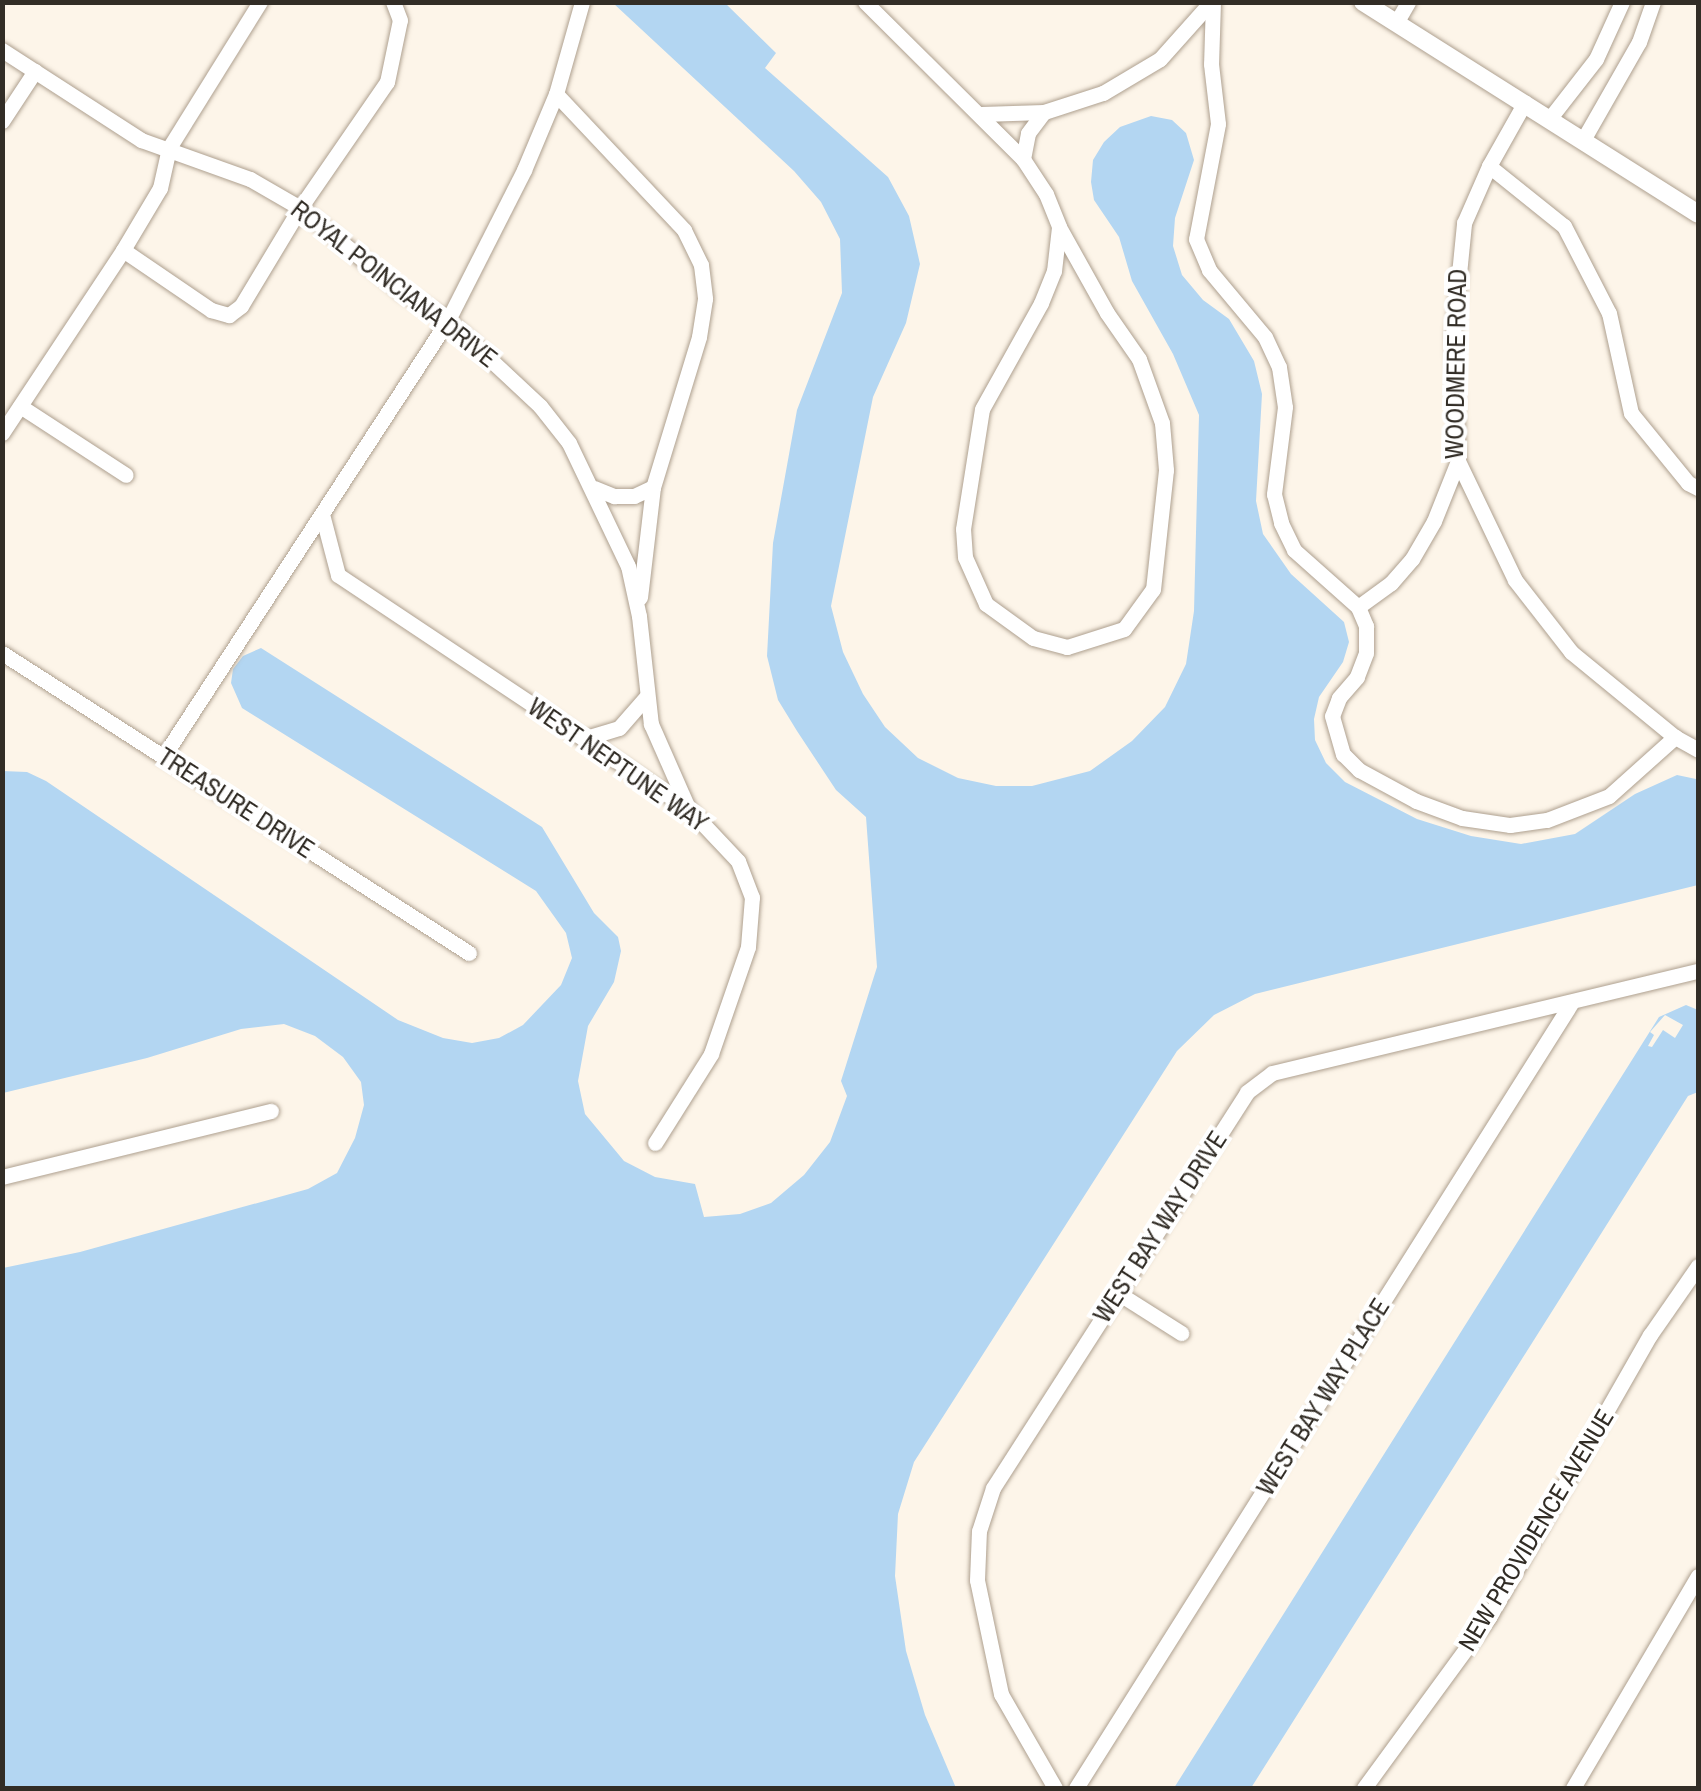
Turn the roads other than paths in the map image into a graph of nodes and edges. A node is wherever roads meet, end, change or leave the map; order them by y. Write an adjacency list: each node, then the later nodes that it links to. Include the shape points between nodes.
1 (260, 2): 20 (street)
2 (393, 2): 23 (street, via 400,20 388,82)
3 (582, 2): 13 (street)
4 (865, 2): 16 (street)
5 (1212, 2): 15 (street, via 1160,59 1131,79); 36 (street, via 1218,124 1196,239 1209,270 1266,337 1279,368 1285,407 1274,494 1281,524 1294,550)
6 (1363, 2): 10 (street)
7 (1408, 2): 10 (street)
8 (1622, 2): 17 (street, via 1596,59)
9 (1653, 2): 19 (street, via 1639,42)
10 (1396, 23): 14 (street)
11 (2, 50): 12 (street, ROYAL POINCIANA DRIVE)
12 (35, 70): 18 (street); 20 (street, ROYAL POINCIANA DRIVE, via 141,140)
13 (556, 94): 27 (street); 32 (street, via 684,230 701,265 699,337)
14 (1525, 102): 17 (street); 22 (street, WOODMERE ROAD)
15 (1044, 112): 16 (street); 21 (street, via 1028,132)
16 (981, 114): 21 (street)
17 (1550, 118): 19 (street)
18 (2, 122)
19 (1583, 140): 24 (street)
20 (169, 148): 23 (street, ROYAL POINCIANA DRIVE, via 250,179); 26 (street, via 160,188)
21 (1022, 159): 25 (street)
22 (1489, 166): 30 (street, WOODMERE ROAD, via 1464,223 1456,271); 34 (street, via 1564,226 1609,313 1630,414)
23 (300, 208): 26 (street, via 242,306 229,316); 27 (street, ROYAL POINCIANA DRIVE, via 402,292)
24 (1698, 214)
25 (1059, 227): 25 (street, via 1054,272 1041,303 982,409 963,529 965,557 986,604 1034,638 1067,647 1124,629 1153,588 1166,470 1162,423 1139,359)
26 (123, 250): 28 (street)
27 (448, 320): 33 (street, ROYAL POINCIANA DRIVE, via 540,406 570,442); 35 (street)
28 (20, 406): 29 (street); 31 (street)
29 (2, 433)
30 (1458, 461): 36 (street, WOODMERE ROAD, via 1412,558 1392,583); 40 (street, via 1515,580 1570,652)
31 (126, 475)
32 (653, 487): 33 (street, via 634,496); 37 (street)
33 (594, 488): 37 (street, ROYAL POINCIANA DRIVE, via 628,566)
34 (1698, 488)
35 (322, 514): 41 (street, WEST NEPTUNE WAY, via 338,574); 43 (street)
36 (1358, 607): 40 (street, via 1366,652 1332,716 1336,740 1359,770 1416,802 1510,825 1548,820 1609,796)
37 (639, 616): 39 (street, ROYAL POINCIANA DRIVE)
38 (2, 653): 43 (street, TREASURE DRIVE)
39 (646, 696): 41 (street, via 619,728); 44 (street, ROYAL POINCIANA DRIVE, via 658,746)
40 (1675, 737): 42 (street)
41 (586, 738): 44 (street, WEST NEPTUNE WAY)
42 (1698, 750)
43 (164, 756): 45 (street, TREASURE DRIVE)
44 (688, 808): 49 (street, WEST NEPTUNE WAY, via 738,862 752,898 748,946 711,1054)
45 (470, 953)
46 (1698, 971): 47 (street, WEST BAY WAY DRIVE)
47 (1570, 1004): 52 (street, WEST BAY WAY DRIVE, via 1272,1073 1246,1092); 56 (street, WEST BAY WAY PLACE)
48 (271, 1111): 50 (street)
49 (654, 1143)
50 (2, 1177)
51 (1698, 1266): 57 (street, NEW PROVIDENCE AVENUE, via 1650,1335 1489,1617)
52 (1118, 1293): 53 (street); 55 (street, WEST BAY WAY DRIVE, via 994,1488 978,1531 976,1580 1000,1694)
53 (1181, 1333)
54 (1698, 1576): 58 (street)
55 (1055, 1788)
56 (1076, 1788)
57 (1364, 1788)
58 (1572, 1788)

